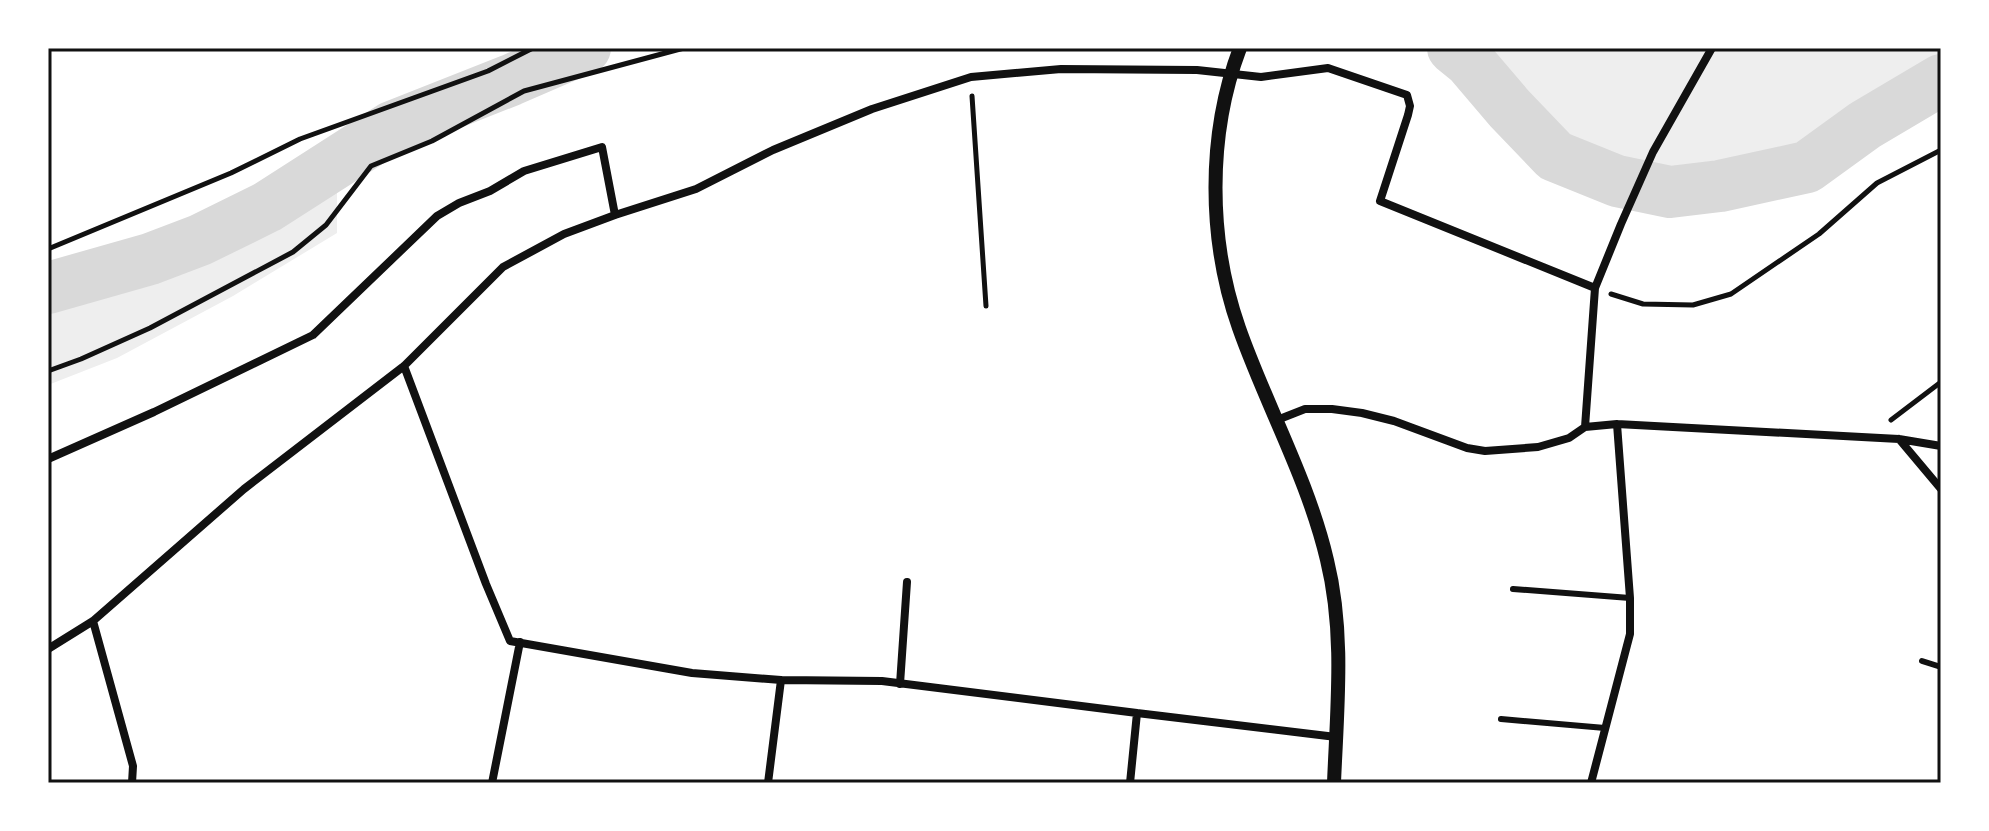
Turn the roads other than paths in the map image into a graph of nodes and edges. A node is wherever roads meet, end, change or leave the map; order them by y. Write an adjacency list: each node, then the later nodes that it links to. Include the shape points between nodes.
1 (1240, 48): 3 (street)
2 (1712, 48): 5 (street, via 1653,152)
3 (1230, 75): 4 (street, via 1061,69 971,77 872,109 696,189); 5 (street, via 1261,77 1328,68 1407,95 1408,115 1380,201); 7 (street, via 1216,169 1221,254 1239,327)
4 (615, 215): 6 (street, via 564,234 503,267); 12 (street, via 602,147 524,171 437,216 313,335)
5 (1595, 288): 9 (street)
6 (404, 366): 17 (street, via 244,489); 18 (street, via 486,584 510,641)
7 (1277, 420): 9 (street, via 1305,409 1362,413 1485,451 1538,447); 27 (street, via 1316,521 1335,594)
8 (1617, 424): 9 (street); 10 (street); 16 (street)
9 (1585, 427)
10 (1899, 439): 11 (street); 13 (street)
11 (1941, 446)
12 (48, 459)
13 (1941, 489)
14 (907, 582): 23 (street)
15 (1513, 589): 16 (lane)
16 (1630, 598): 26 (street, via 1630,634)
17 (93, 621): 19 (street); 28 (street, via 133,766)
18 (520, 642): 22 (street, via 692,673); 29 (street)
19 (48, 649)
20 (1922, 661): 21 (lane)
21 (1941, 667)
22 (781, 680): 23 (street); 30 (street)
23 (900, 684): 24 (street)
24 (1137, 713): 27 (street); 31 (street)
25 (1501, 719): 26 (lane)
26 (1605, 728): 33 (street)
27 (1336, 737): 32 (street)
28 (132, 783)
29 (492, 783)
30 (768, 783)
31 (1130, 783)
32 (1334, 783)
33 (1591, 783)

